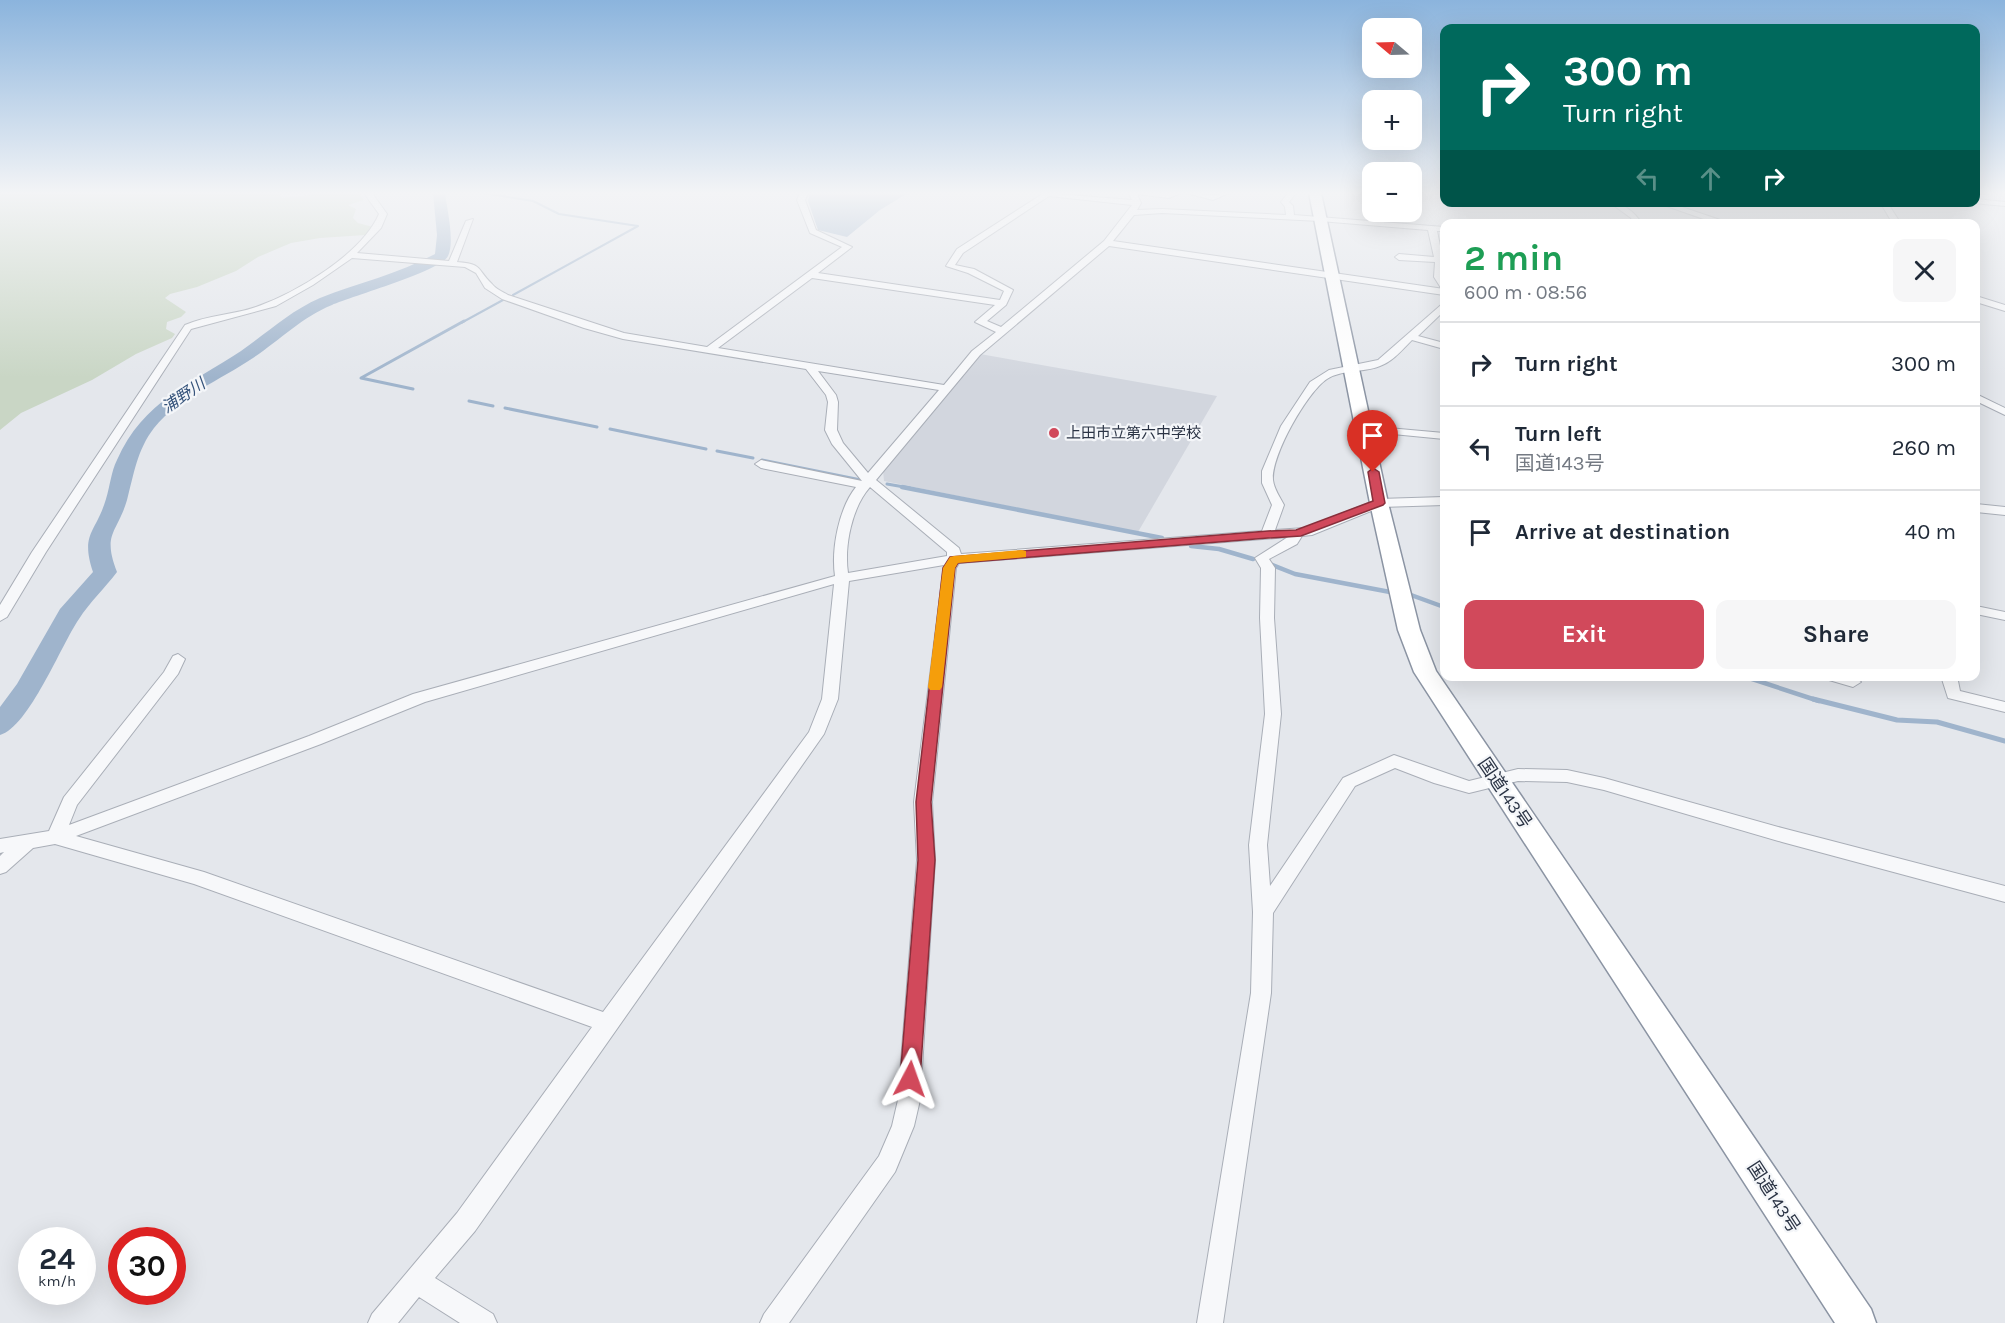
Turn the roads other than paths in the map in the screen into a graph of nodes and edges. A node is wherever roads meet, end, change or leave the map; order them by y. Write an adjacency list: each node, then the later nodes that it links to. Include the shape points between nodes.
1 (351, 255): 11 (street); 45 (street, via 271,305 188,327)
2 (453, 255): 11 (street)
3 (838, 255): 12 (street)
4 (958, 255): 17 (street, via 951,266 971,271 1009,290)
5 (1093, 255): 20 (street)
6 (1195, 255): 13 (street)
7 (1328, 255): 13 (highway, 国道143号)
8 (1438, 255): 10 (street)
9 (1399, 257): 10 (street)
10 (1439, 260): 14 (street)
11 (449, 263): 23 (street, via 477,269 499,294 587,326 646,341)
12 (812, 275): 17 (street); 23 (street)
13 (1333, 277): 15 (street); 25 (highway, 国道143号)
14 (1440, 280)
15 (1440, 291)
16 (1980, 300): 18 (street)
17 (1003, 303): 20 (street, via 980,322)
18 (2005, 308)
19 (1440, 311): 21 (street)
20 (1003, 331): 26 (street, via 976,353)
21 (1412, 337): 22 (street); 25 (street, via 1382,362)
22 (1440, 345)
23 (709, 350): 24 (street)
24 (810, 366): 26 (street); 34 (street, via 831,395 833,437)
25 (1352, 369): 31 (highway, 国道143号); 39 (street, via 1319,378 1296,406 1268,468 1267,480 1278,506)
26 (945, 388): 34 (street)
27 (1980, 397): 29 (street)
28 (1980, 398): 30 (street)
29 (2005, 402)
30 (2005, 412)
31 (1366, 429): 32 (street); 36 (highway, 国道143号)
32 (1440, 436)
33 (761, 464): 34 (street)
34 (866, 482): 41 (street, via 954,551); 42 (street, via 854,499 840,553)
35 (1440, 501): 36 (street)
36 (1379, 503): 40 (street); 51 (highway, 国道143号, via 1418,657)
37 (1980, 508): 38 (street)
38 (2005, 511)
39 (1268, 534): 40 (street); 41 (street)
40 (1297, 534): 57 (street, via 1262,558 1268,568 1273,714 1258,845)
41 (954, 559): 42 (street); 62 (street, via 949,568 923,802 926,860 909,1100 903,1126 887,1164)
42 (842, 578): 52 (street, via 419,698); 58 (street, via 830,699 816,734)
43 (1980, 611): 44 (street)
44 (2005, 616)
45 (0, 617)
46 (178, 659): 52 (street, via 69,802)
47 (1850, 681): 49 (street)
48 (1951, 681): 50 (street, via 1953,694)
49 (1853, 682)
50 (2005, 707)
51 (1495, 779): 56 (street, via 1543,774 1604,784); 57 (street, via 1469,788 1394,761 1349,782); 64 (highway, 国道143号)
52 (55, 837): 53 (street); 58 (street, via 197,877)
53 (28, 841): 54 (street); 55 (street)
54 (0, 846)
55 (0, 867)
56 (2005, 894)
57 (1263, 912): 63 (street, via 1261,993)
58 (608, 1023): 59 (street, via 466,1222)
59 (417, 1282): 60 (street); 61 (street)
60 (479, 1322)
61 (381, 1323)
62 (773, 1323)
63 (1210, 1323)
64 (1857, 1323)

